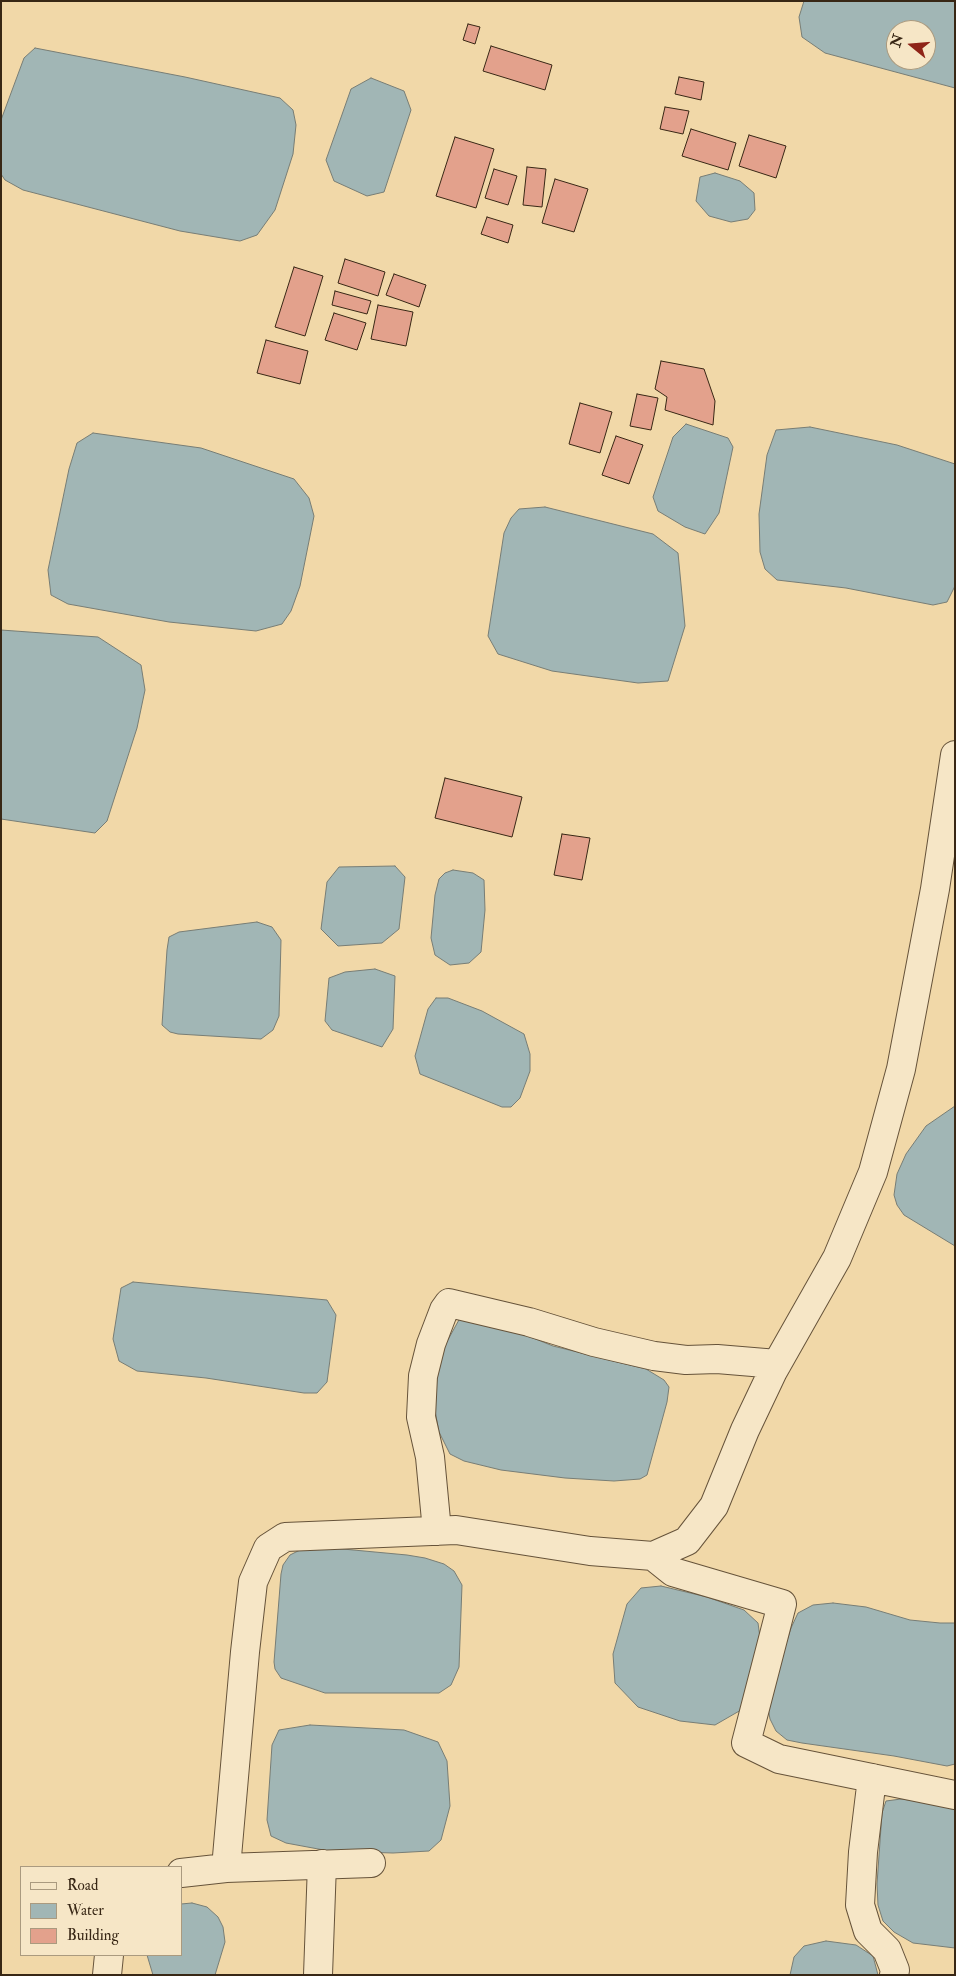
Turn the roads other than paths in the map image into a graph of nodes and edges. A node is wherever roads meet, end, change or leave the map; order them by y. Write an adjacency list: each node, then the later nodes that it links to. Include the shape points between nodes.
1 (955, 755): 2 (street, via 935,889 901,1069 873,1172 837,1258)
2 (777, 1364): 3 (street, via 654,1356 449,1303 431,1344 421,1417 430,1457); 4 (street, via 714,1506 687,1541)
3 (437, 1531): 4 (street, via 456,1530 590,1551); 9 (street, via 285,1537 268,1548 253,1582)
4 (653, 1556): 5 (street, via 673,1572 782,1604 746,1743 779,1759)
5 (872, 1778): 6 (street); 14 (street, via 860,1905 868,1931 887,1950)
6 (955, 1795)
7 (371, 1863): 8 (street)
8 (322, 1864): 9 (street); 13 (street)
9 (226, 1868): 10 (street)
10 (182, 1873)
11 (109, 1956): 12 (street)
12 (107, 1975)
13 (318, 1975)
14 (894, 1975)

